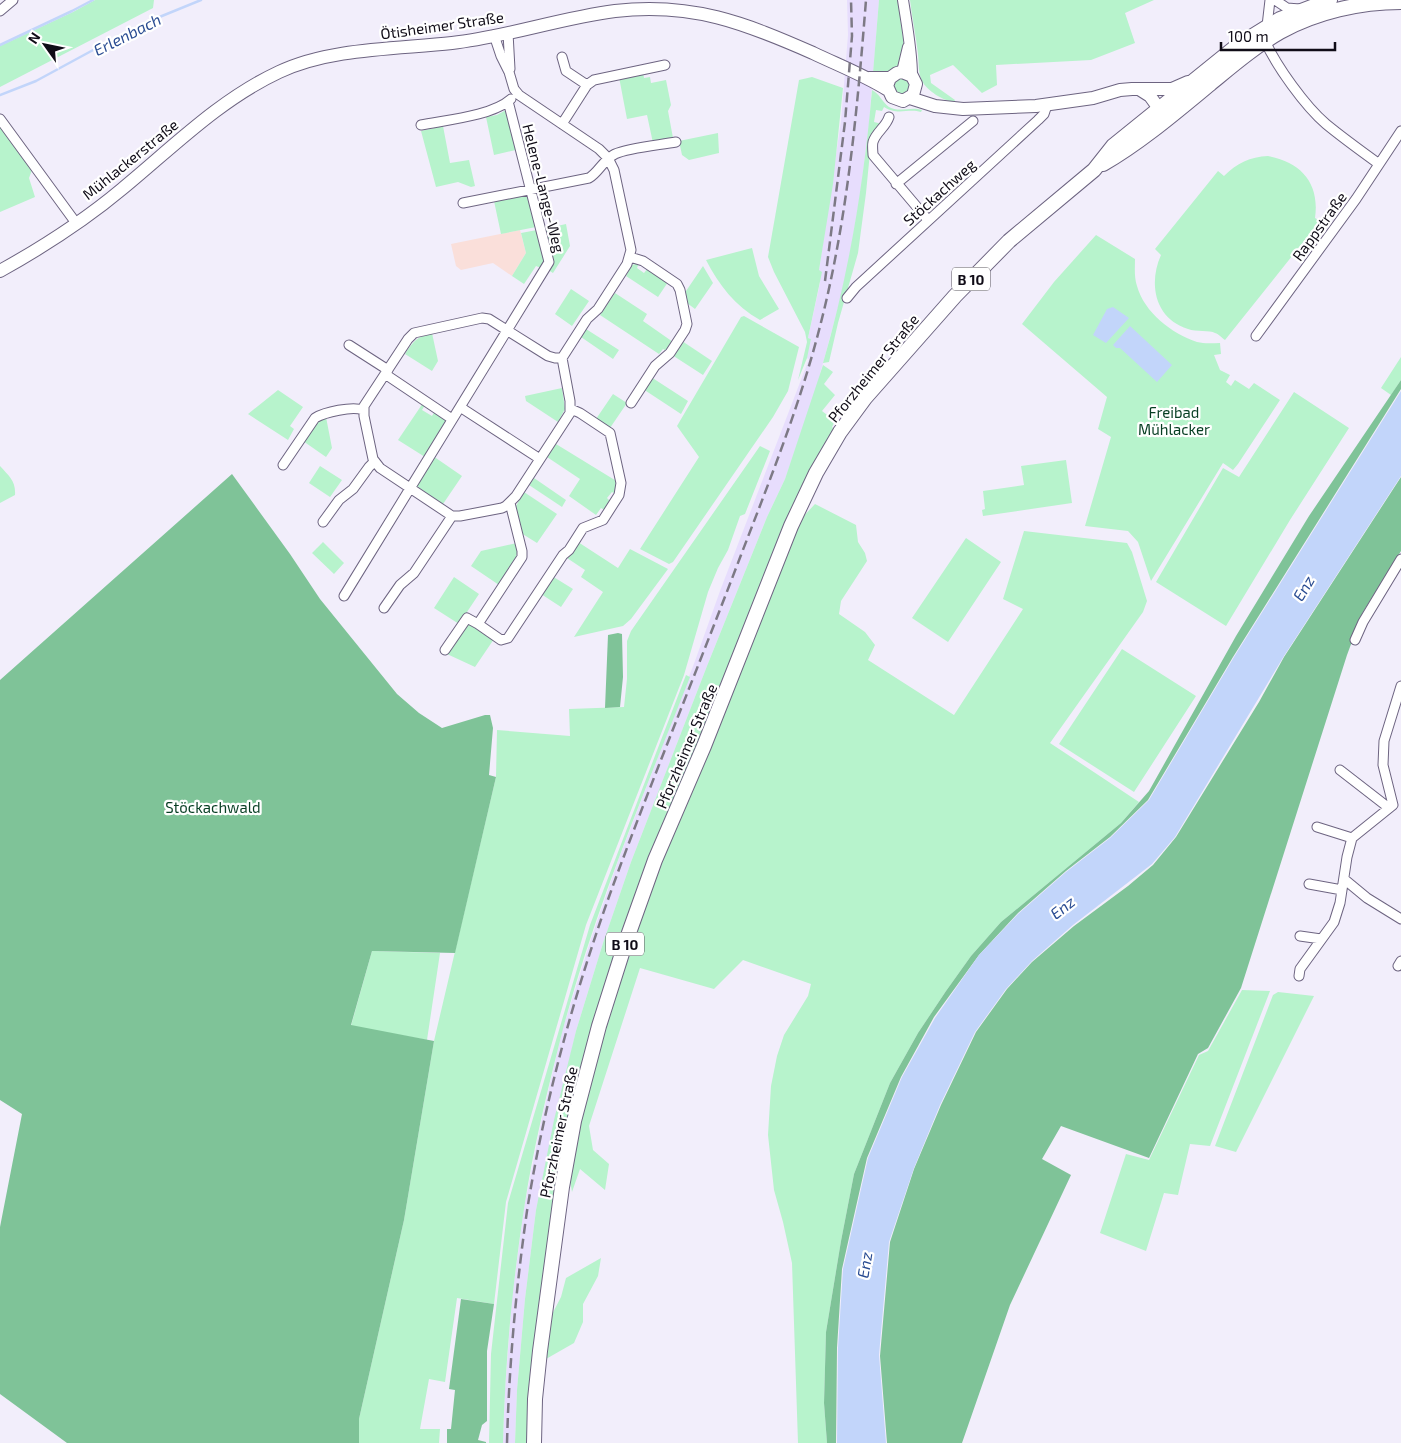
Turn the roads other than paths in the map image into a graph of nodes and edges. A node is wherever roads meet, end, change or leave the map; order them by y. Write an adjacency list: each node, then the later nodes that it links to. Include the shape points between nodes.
1 (13, 0): 8 (street)
2 (903, 0): 19 (street, via 912,55)
3 (1270, 0): 9 (street)
4 (1275, 0): 7 (street, via 1287,8)
5 (1330, 0): 7 (main road, Pforzheimer Straße / B 10)
6 (1401, 2): 12 (main road, Pforzheimer Straße / B 10, via 1341,9 1304,21)
7 (1302, 9): 9 (main road, Pforzheimer Straße / B 10)
8 (0, 11)
9 (1267, 26): 12 (street); 17 (main road, Pforzheimer Straße / B 10)
10 (508, 33): 11 (main road, Ötisheimer Straße); 16 (street); 18 (main road, Ötisheimer Straße, via 617,11 641,9 711,14 750,26 867,78)
11 (494, 35): 15 (main road, Ötisheimer Straße, via 352,52); 16 (street)
12 (1265, 41): 25 (main road, Pforzheimer Straße / B 10); 34 (street, via 1312,111)
13 (562, 57): 20 (street, via 566,70)
14 (665, 65): 20 (street, via 600,78)
15 (279, 72): 39 (main road, Mühlackerstraße, via 210,115 119,192)
16 (510, 72): 22 (street)
17 (1196, 78): 21 (main road, via 1172,89); 25 (main road, Pforzheimer Straße / B 10)
18 (889, 84): 19 (main road, via 898,73); 19 (main road, Ötisheimer Straße, via 892,97 899,101)
19 (910, 84): 24 (main road, via 949,108)
20 (587, 86): 29 (street)
21 (1139, 89): 24 (main road); 25 (main road, via 1150,96)
22 (517, 93): 23 (street); 29 (street)
23 (507, 102): 30 (street, via 492,110); 36 (street, Helene-Lange-Weg)
24 (1046, 105): 38 (street, Stöckachweg, via 1038,120)
25 (1163, 114): 79 (main road, Pforzheimer Straße / B 10, via 1121,154 1094,170 996,253 865,398 827,453 802,500 655,860 599,1026 574,1121 562,1187 541,1343)
26 (889, 116): 35 (street, via 873,143 873,156)
27 (0, 119): 39 (street)
28 (973, 120): 35 (street)
29 (562, 124): 33 (street)
30 (421, 125)
31 (1401, 131): 34 (street, Rappstraße)
32 (676, 142): 33 (street, via 622,152)
33 (608, 158): 36 (street, via 589,178); 40 (street, via 616,177)
34 (1379, 164): 44 (street, Rappstraße)
35 (896, 184): 38 (street)
36 (531, 191): 37 (street); 43 (street, Helene-Lange-Weg, via 549,262)
37 (463, 203)
38 (928, 220): 42 (street, Stöckachweg)
39 (76, 223): 41 (main road, Mühlackerstraße)
40 (630, 257): 46 (street); 48 (street, via 643,261 677,284 686,324 670,353 655,366)
41 (0, 271)
42 (847, 298)
43 (507, 329): 46 (street, via 548,356); 47 (street, via 493,320 482,318 417,331 410,336); 49 (street, Helene-Lange-Weg)
44 (1256, 336)
45 (349, 345): 47 (street)
46 (562, 358): 50 (street)
47 (386, 372): 51 (street); 52 (street)
48 (631, 403)
49 (460, 407): 52 (street, Helene-Lange-Weg); 53 (street)
50 (570, 409): 53 (street); 63 (street, via 580,412 610,433 621,483 620,495 603,520 584,528 562,555 508,638 500,640)
51 (363, 410): 54 (street); 55 (street, via 354,408 315,418)
52 (452, 419): 56 (street, Helene-Lange-Weg)
53 (540, 459): 57 (street)
54 (374, 462): 56 (street); 59 (street)
55 (283, 465)
56 (410, 488): 58 (street); 61 (street, Helene-Lange-Weg)
57 (510, 502): 58 (street, via 502,508); 63 (street, via 522,557)
58 (452, 516): 62 (street, via 414,573 400,585)
59 (323, 522)
60 (1401, 559): 64 (street)
61 (344, 596)
62 (384, 608)
63 (478, 624): 65 (street, via 467,618)
64 (1355, 640)
65 (445, 650)
66 (1401, 686): 67 (street)
67 (1397, 717): 69 (street, via 1384,741 1383,765)
68 (1340, 770): 69 (street)
69 (1394, 806): 71 (street)
70 (1317, 827): 71 (street)
71 (1352, 838): 72 (street)
72 (1344, 879): 74 (street); 75 (street)
73 (1309, 884): 74 (street)
74 (1342, 890): 77 (street, via 1334,922)
75 (1401, 919)
76 (1300, 936): 77 (street)
77 (1321, 939): 78 (street, via 1300,969)
78 (1299, 976)
79 (534, 1443)

